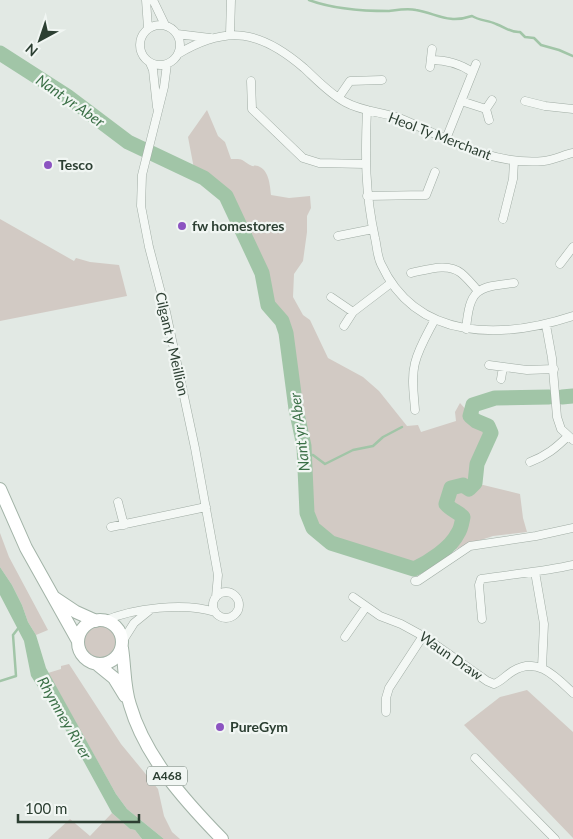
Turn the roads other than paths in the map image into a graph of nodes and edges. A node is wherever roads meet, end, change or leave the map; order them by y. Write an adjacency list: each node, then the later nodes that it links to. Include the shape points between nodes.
1 (146, 0): 5 (street)
2 (153, 0): 4 (street)
3 (231, 0): 7 (street)
4 (165, 26): 5 (street); 6 (street)
5 (148, 28): 11 (street, via 140,47)
6 (177, 34): 8 (street); 10 (street, via 180,41)
7 (230, 34): 8 (street); 17 (street, via 267,42 281,50)
8 (211, 38): 10 (street)
9 (432, 49): 14 (street, via 431,63 445,60)
10 (178, 54): 12 (street)
11 (150, 63): 12 (street); 24 (street, Cilgant y Meillion)
12 (167, 64): 24 (street, Cilgant y Meillion)
13 (476, 64): 14 (street)
14 (472, 72): 20 (street)
15 (382, 80): 17 (street, via 350,81)
16 (251, 81): 29 (street, via 252,109 303,158 320,163)
17 (339, 97): 23 (street)
18 (492, 100): 21 (street)
19 (525, 100): 22 (street)
20 (460, 101): 21 (street); 26 (street)
21 (486, 109): 25 (street)
22 (573, 109)
23 (367, 110): 26 (street, Heol Ty Merchant, via 397,117); 29 (street)
24 (158, 114): 57 (street, Cilgant y Meillion, via 141,186 142,218 166,312)
25 (489, 120)
26 (446, 139): 28 (street, Heol Ty Merchant, via 484,155)
27 (573, 153): 28 (street, Heol Ty Merchant, via 545,161)
28 (514, 161): 32 (street)
29 (365, 164): 31 (street)
30 (435, 172): 31 (street, via 426,195)
31 (367, 196): 33 (street)
32 (503, 220)
33 (373, 229): 34 (street); 38 (street, via 380,262)
34 (338, 236)
35 (573, 247): 36 (street)
36 (560, 264)
37 (411, 273): 40 (street, via 452,268)
38 (392, 283): 42 (street); 44 (street, via 414,306)
39 (514, 283): 40 (street)
40 (478, 291): 47 (street, via 468,309)
41 (331, 297): 42 (street)
42 (353, 312): 46 (street)
43 (573, 316): 45 (street)
44 (435, 319): 47 (street); 52 (street, via 415,364)
45 (546, 324): 47 (street, via 508,331); 50 (street)
46 (344, 326)
47 (466, 329)
48 (490, 365): 49 (street)
49 (503, 367): 50 (street); 51 (street)
50 (554, 369): 53 (street, via 557,417 561,429)
51 (501, 379)
52 (415, 410)
53 (570, 438): 54 (street, via 544,457)
54 (530, 462)
55 (0, 489): 66 (main road, via 26,548)
56 (118, 502): 58 (street)
57 (206, 507): 58 (street); 63 (street, Cilgant y Meillion)
58 (124, 525): 59 (street)
59 (111, 527)
60 (573, 528): 64 (street, via 470,546)
61 (573, 565): 62 (street)
62 (535, 572): 73 (street, via 481,579); 80 (street, via 544,624)
63 (218, 575): 65 (street, Cilgant y Meillion); 68 (street, Cilgant y Meillion)
64 (415, 581)
65 (230, 593): 68 (street, via 222,593); 72 (street, via 238,602 235,613 225,618)
66 (53, 597): 74 (main road, via 68,608); 77 (main road)
67 (353, 597): 70 (street, Waun Draw)
68 (215, 598): 69 (street); 72 (street)
69 (195, 607): 71 (street); 72 (street)
70 (366, 607): 75 (street, Waun Draw); 76 (street)
71 (150, 610): 74 (street, via 132,611); 78 (street, via 134,623)
72 (215, 612)
73 (482, 619)
74 (100, 621): 77 (main road, via 89,623 79,634); 78 (main road, via 117,628)
75 (423, 636): 80 (street, Waun Draw, via 494,684 527,665); 83 (street, via 389,688)
76 (345, 637)
77 (78, 641): 79 (main road, via 78,648 85,659)
78 (122, 645): 79 (main road, via 119,654 110,662); 82 (main road, A468)
79 (98, 664): 82 (main road, A468, via 114,678)
80 (542, 667): 81 (street)
81 (573, 693)
82 (129, 703): 85 (main road, A468, via 138,728 160,766)
83 (386, 712)
84 (475, 758): 86 (street)
85 (222, 839)
86 (555, 839)

